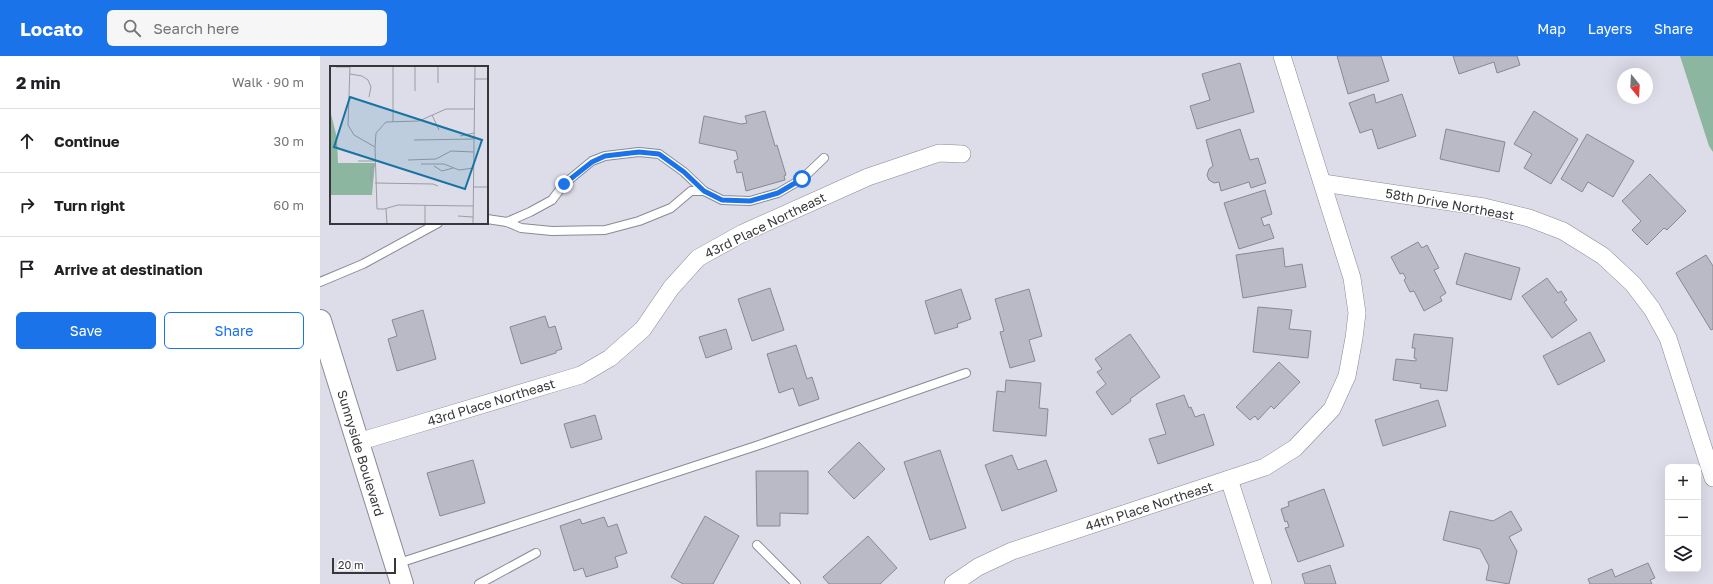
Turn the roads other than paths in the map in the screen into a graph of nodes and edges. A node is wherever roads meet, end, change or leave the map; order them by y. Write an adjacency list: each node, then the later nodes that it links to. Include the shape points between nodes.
1 (1282, 56): 4 (street)
2 (962, 154): 12 (street, 43rd Place Northeast, via 939,153 868,177 743,233 698,258 671,288 644,329 610,358 580,374)
3 (824, 158): 5 (lane, via 802,179 778,193 750,201 722,200)
4 (1323, 183): 13 (street, 58th Drive Northeast, via 1484,207 1529,218 1563,231 1603,256 1633,284 1652,309 1668,338); 14 (street, 44th Place Northeast, via 1352,278 1357,313 1347,376 1332,409 1295,448 1266,467)
5 (704, 191): 7 (lane, via 692,191 670,208 639,222 605,230 552,231 521,228); 7 (lane, via 659,154 639,152 605,156 592,162 570,180 552,200)
6 (488, 219): 7 (lane)
7 (507, 222)
8 (436, 224): 9 (lane, via 363,264)
9 (320, 282)
10 (320, 321): 12 (street, Sunnyside Boulevard)
11 (966, 373): 17 (lane)
12 (358, 442): 17 (street, Sunnyside Boulevard)
13 (1713, 478)
14 (1229, 480): 20 (street, 44th Place Northeast, via 1012,551 978,567); 21 (street)
15 (757, 545): 19 (lane)
16 (536, 553): 18 (lane)
17 (399, 574)
18 (479, 584)
19 (796, 584)
20 (953, 584)
21 (1263, 584)

